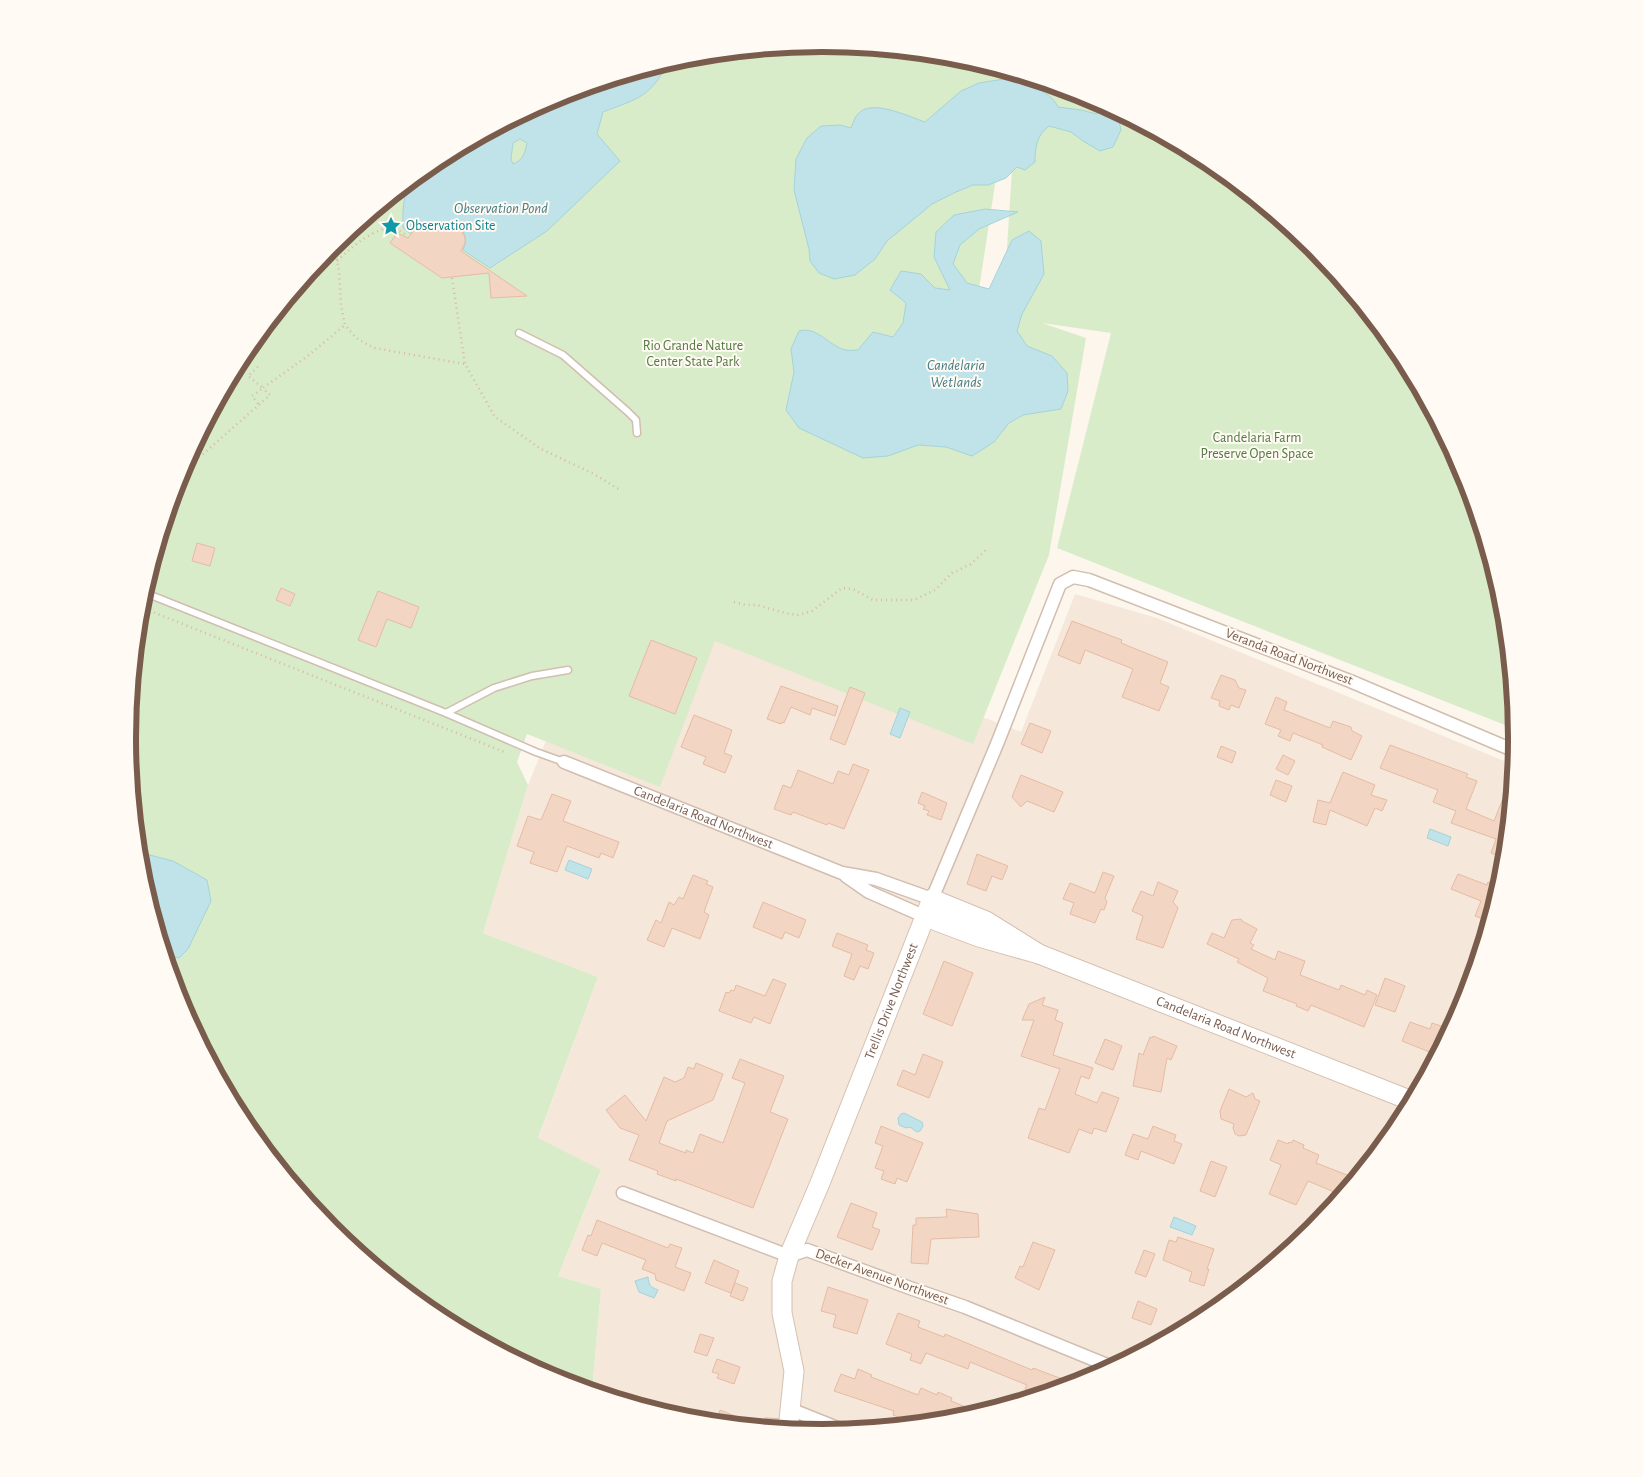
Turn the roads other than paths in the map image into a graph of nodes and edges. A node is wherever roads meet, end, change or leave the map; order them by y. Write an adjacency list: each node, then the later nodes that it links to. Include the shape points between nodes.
1 (519, 333): 2 (lane, via 562,356 583,372 636,420)
2 (636, 433)
3 (1060, 584): 7 (street, Veranda Road Northwest, via 1073,577 1089,580 1350,681); 10 (street, Trellis Drive Northwest)
4 (151, 595): 6 (lane)
5 (568, 670): 6 (lane, via 532,676 494,688)
6 (446, 713): 8 (lane)
7 (1508, 748)
8 (564, 762): 9 (street, Candelaria Road Northwest)
9 (842, 873): 10 (street, Candelaria Road Northwest, via 876,879); 10 (street, Candelaria Road Northwest, via 869,892)
10 (929, 908): 11 (street, Candelaria Road Northwest, via 979,937 1039,954); 13 (street, Trellis Drive Northwest)
11 (1406, 1098)
12 (623, 1193): 13 (street, Decker Avenue Northwest)
13 (789, 1256): 14 (street, Decker Avenue Northwest, via 806,1250 965,1307); 15 (street, Trellis Drive Northwest, via 782,1281 782,1313 794,1371)
14 (1103, 1363)
15 (789, 1421): 16 (lane); 17 (street)
16 (766, 1422)
17 (803, 1424)

